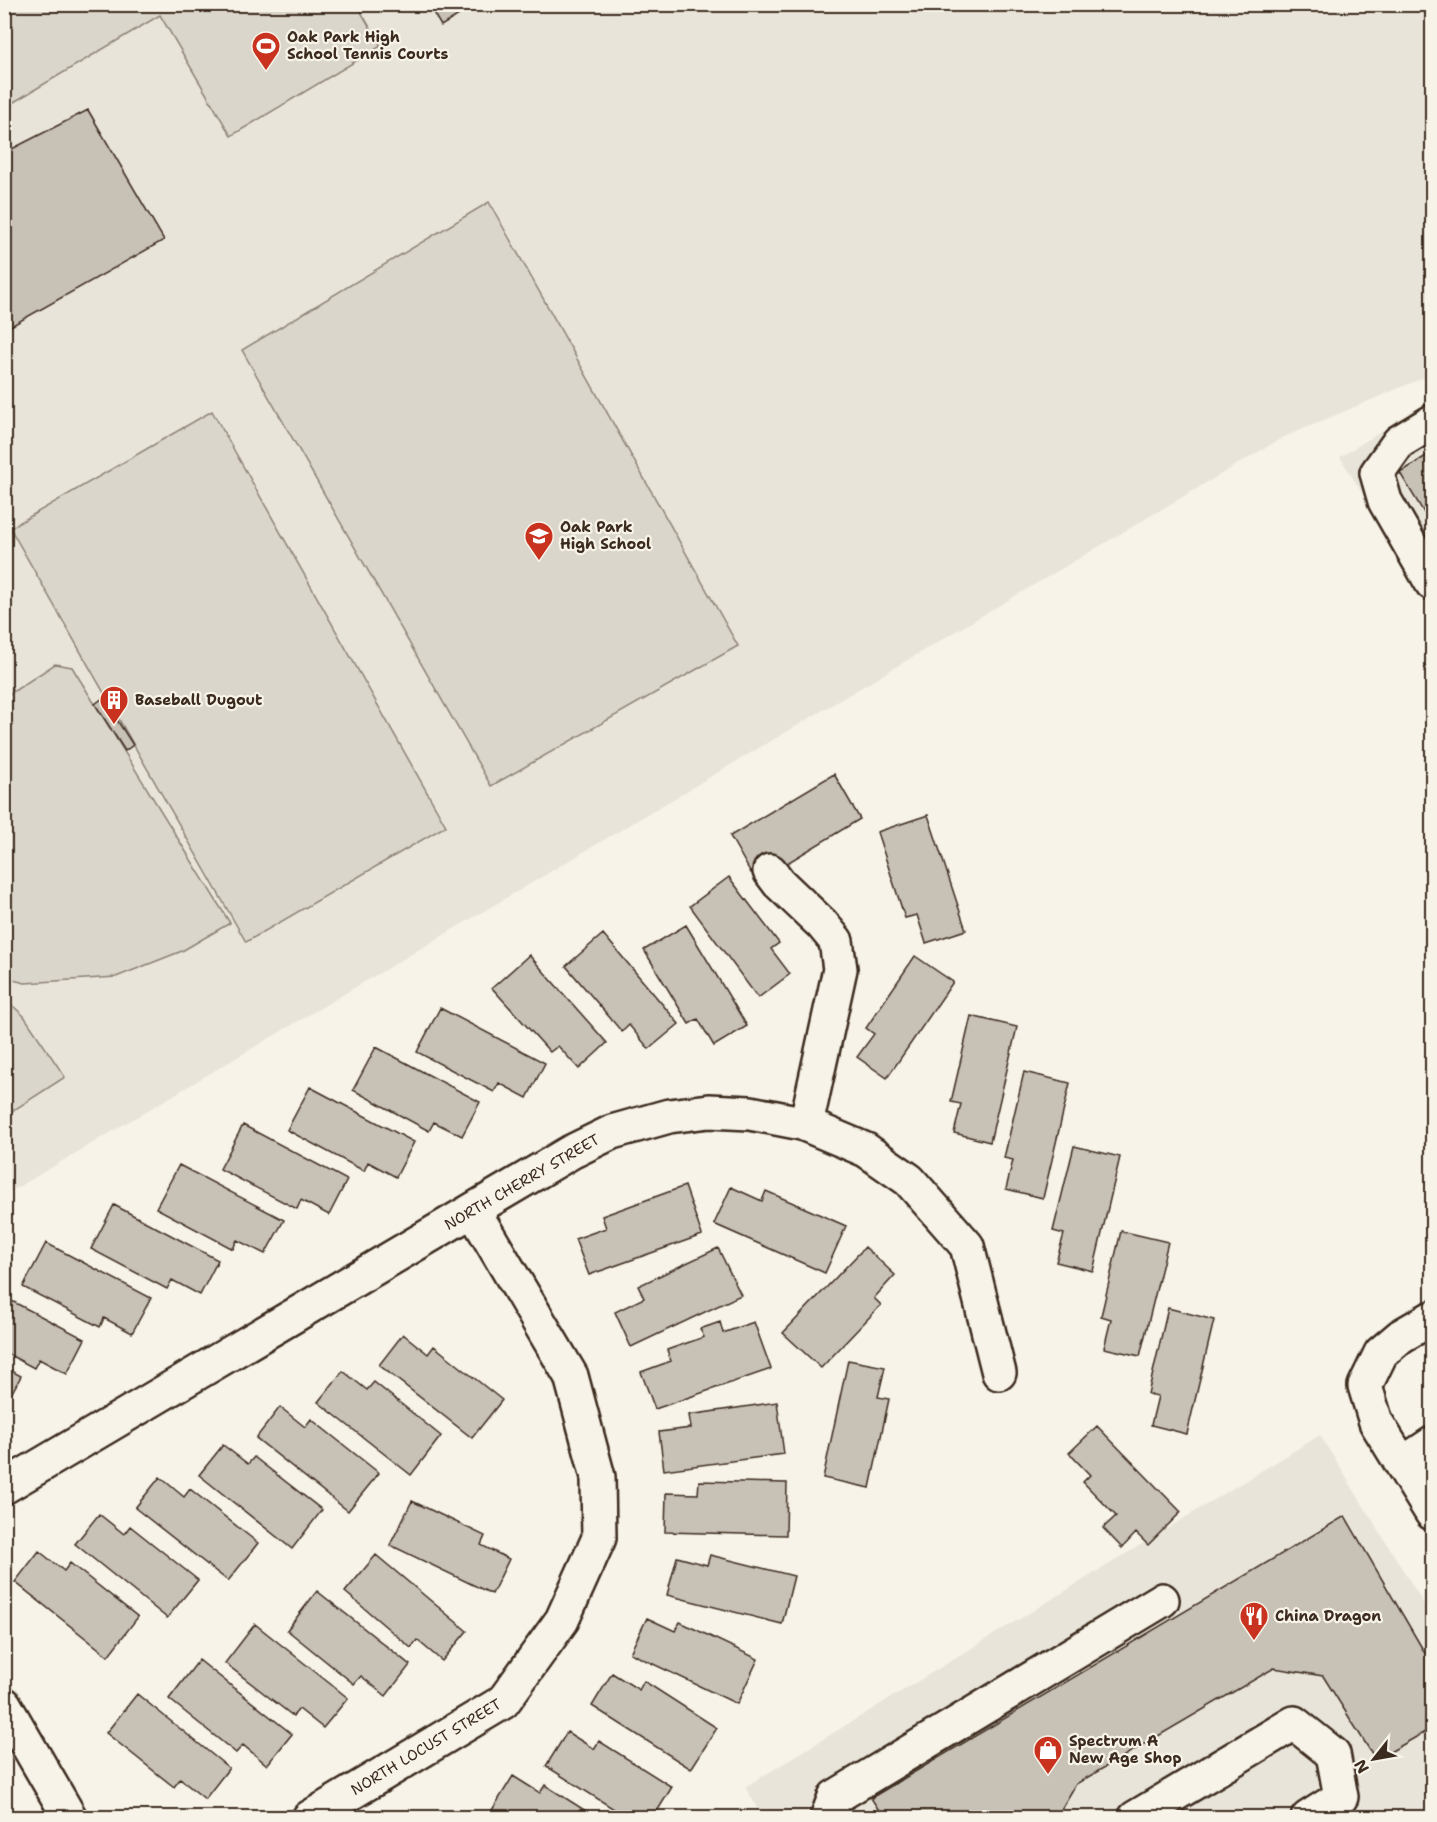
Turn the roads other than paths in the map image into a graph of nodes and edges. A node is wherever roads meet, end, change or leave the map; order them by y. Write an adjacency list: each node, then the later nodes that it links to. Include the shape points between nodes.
1 (1432, 422): 2 (street, via 1399,442 1377,473 1385,501)
2 (1432, 583)
3 (770, 871): 4 (street, via 836,941 840,969)
4 (806, 1125): 5 (street, NORTH CHERRY STREET, via 750,1113 709,1111 669,1116 612,1132); 7 (street, NORTH CHERRY STREET, via 866,1150 909,1180 966,1246)
5 (473, 1210): 10 (street, NORTH CHERRY STREET); 15 (street, NORTH LOCUST STREET, via 572,1376 598,1477 599,1538 562,1620 503,1702)
6 (1432, 1318): 9 (street, via 1401,1335 1380,1353 1365,1386 1376,1422)
7 (999, 1373)
8 (1432, 1444): 9 (street)
9 (1402, 1464): 11 (street)
10 (4, 1487)
11 (1432, 1513)
12 (1162, 1600): 16 (street, via 835,1797)
13 (4, 1704): 14 (street)
14 (70, 1818)
15 (309, 1818)
16 (827, 1818)
17 (1135, 1818): 18 (street, via 1294,1723 1333,1754 1341,1797)
18 (1308, 1818)

